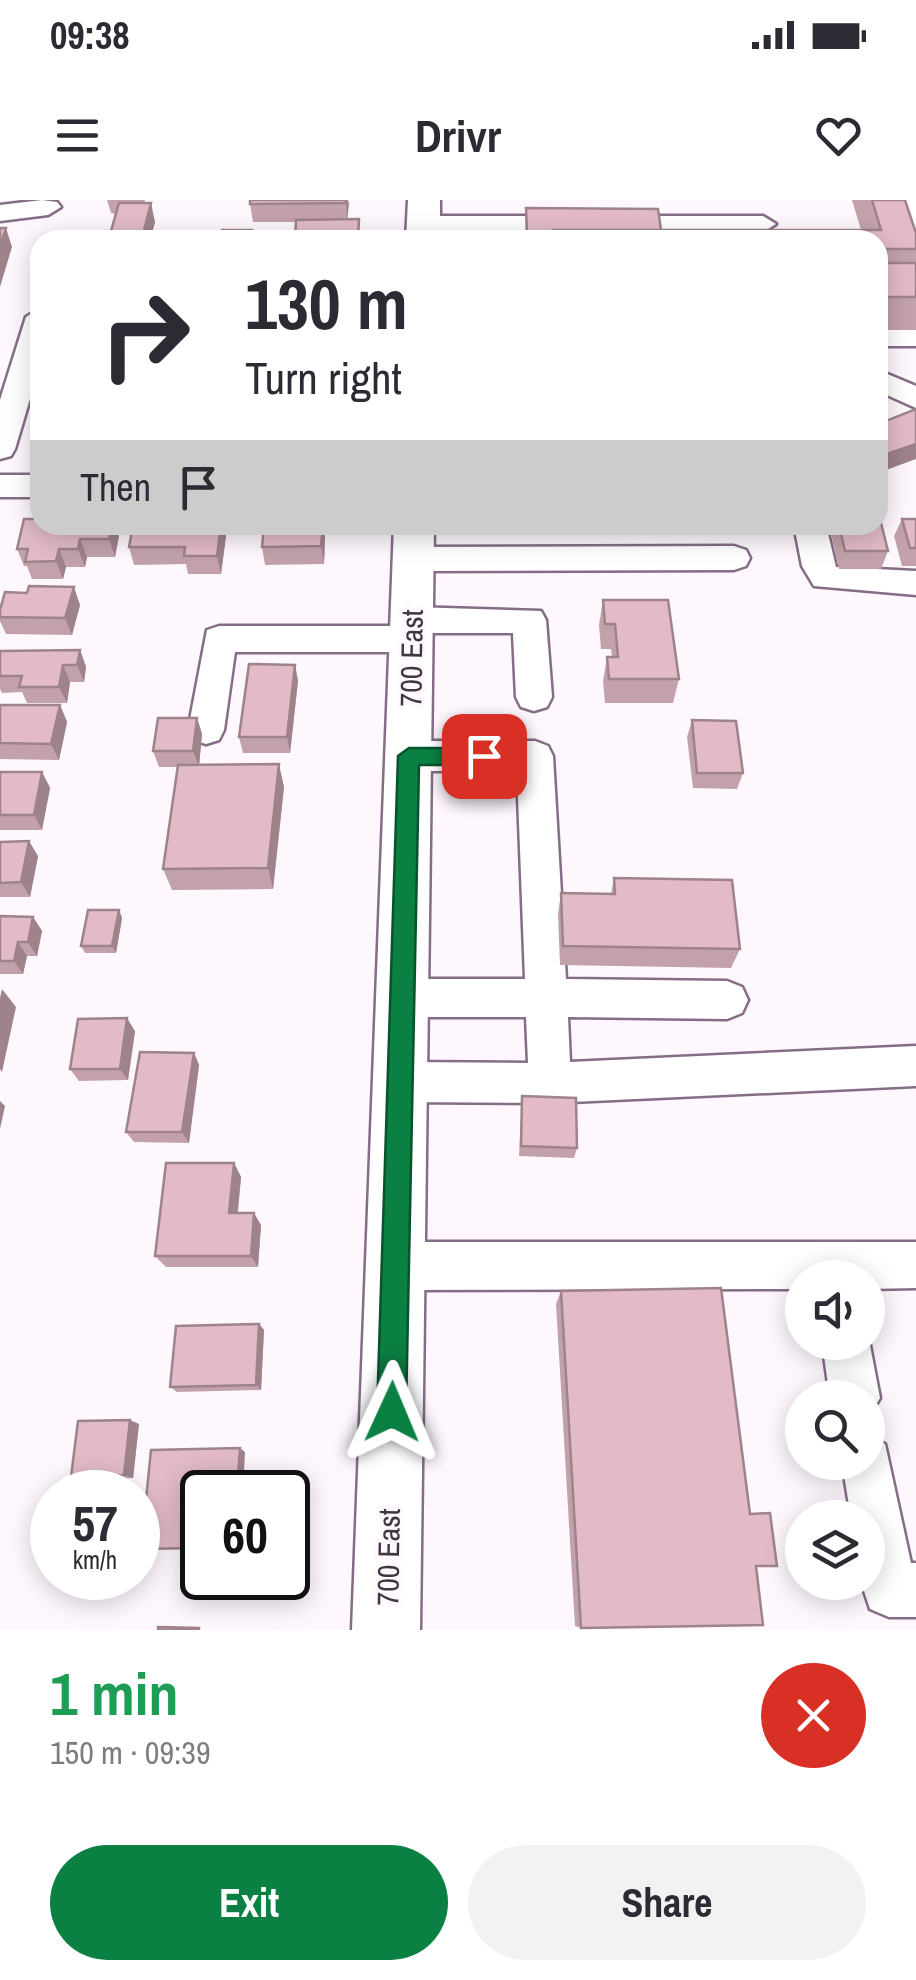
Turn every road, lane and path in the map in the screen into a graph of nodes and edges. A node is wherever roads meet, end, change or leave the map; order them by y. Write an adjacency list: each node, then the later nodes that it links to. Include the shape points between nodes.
1 (46, 204): 3 (street); 6 (street)
2 (916, 204): 7 (street, via 899,204)
3 (0, 213)
4 (423, 221): 5 (street)
5 (763, 224)
6 (52, 230)
7 (914, 243)
8 (888, 337): 9 (street)
9 (916, 337)
10 (30, 350): 13 (street)
11 (888, 384): 12 (street)
12 (916, 398)
13 (0, 450)
14 (0, 486): 15 (street)
15 (30, 486)
16 (812, 535): 19 (street, via 826,578)
17 (414, 542): 18 (street); 20 (main road, 700 East)
18 (734, 558)
19 (916, 583)
20 (412, 630): 21 (street, via 529,620); 22 (street, via 218,639); 23 (main road, 700 East)
21 (534, 697)
22 (206, 730)
23 (409, 756): 24 (main road, 700 East); 25 (street, via 535,756)
24 (402, 998): 25 (street); 28 (main road, 700 East)
25 (546, 998): 26 (street); 29 (street)
26 (727, 1000)
27 (916, 1066): 29 (street)
28 (400, 1082): 29 (street); 31 (main road, 700 East)
29 (550, 1083)
30 (916, 1265): 32 (street)
31 (395, 1266): 33 (street); 36 (main road, 700 East)
32 (885, 1267)
33 (785, 1270)
34 (870, 1480): 35 (street, via 889,1590)
35 (916, 1590)
36 (386, 1630)

